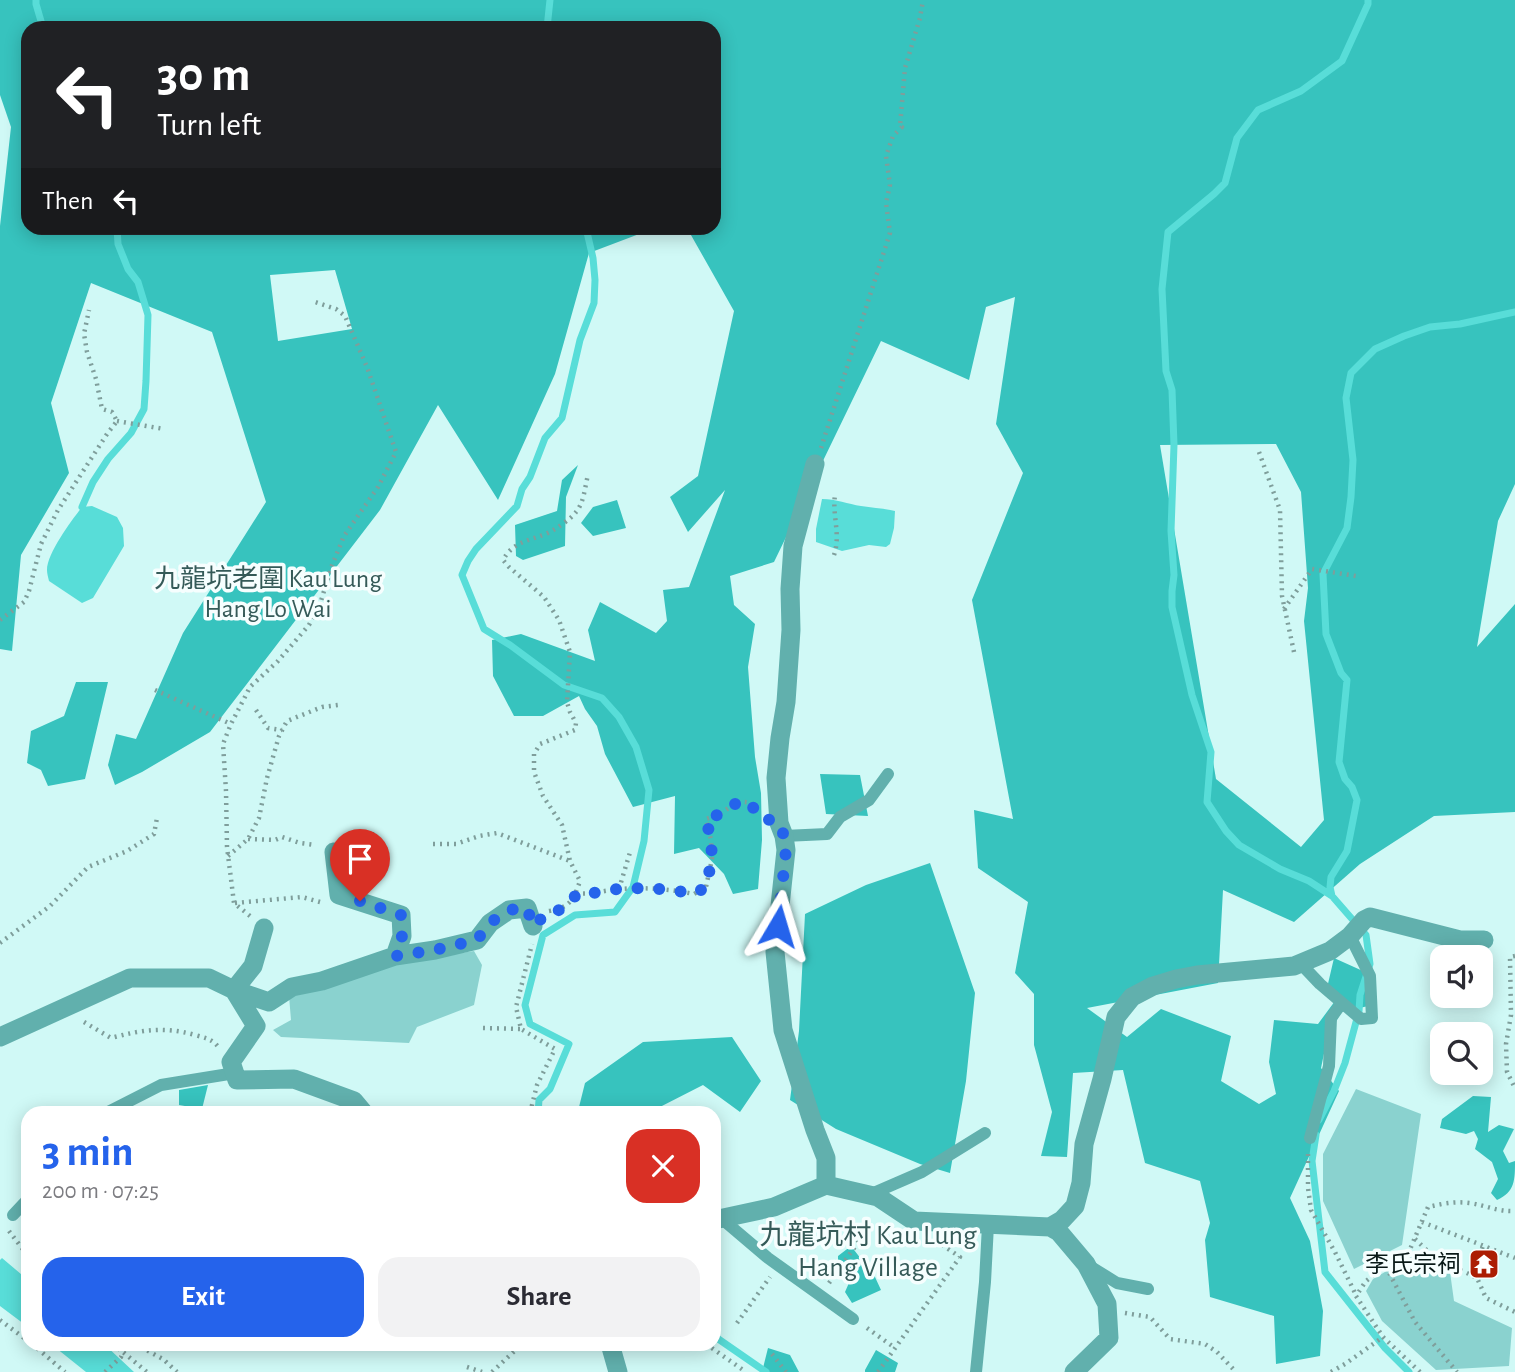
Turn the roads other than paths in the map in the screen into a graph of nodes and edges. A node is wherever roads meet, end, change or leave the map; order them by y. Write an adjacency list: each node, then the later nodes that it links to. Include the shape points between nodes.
1 (815, 464): 3 (street, via 793,546 786,702 776,778)
2 (888, 774): 3 (lane, via 869,800 840,817 827,834)
3 (782, 829): 19 (street, via 786,850 775,951 783,1030 826,1158)
4 (334, 852): 9 (street, via 339,894 401,915 402,936)
5 (533, 926): 9 (street, via 527,908 509,910 490,923 477,940)
6 (264, 928): 11 (street, via 253,965)
7 (1350, 936): 8 (street, via 1370,917 1460,940); 10 (street); 12 (lane, via 1370,976 1372,1018 1361,1019)
8 (1484, 940)
9 (396, 956): 11 (street, via 292,987 269,1002)
10 (1301, 964): 12 (lane); 26 (street, via 1176,979 1132,997 1116,1017 1084,1144 1075,1206)
11 (234, 990): 13 (street, via 209,978 130,978); 14 (street, via 256,1026)
12 (1341, 1004): 18 (lane, via 1331,1018 1329,1066)
13 (0, 1037)
14 (233, 1068): 15 (lane, via 161,1085); 16 (street, via 237,1080 294,1079)
15 (120, 1106)
16 (358, 1106)
17 (985, 1133): 20 (lane, via 922,1172)
18 (1310, 1138)
19 (825, 1185): 20 (street); 23 (street, via 775,1207)
20 (869, 1195): 25 (street, via 914,1221)
21 (21, 1206): 22 (lane)
22 (13, 1215)
23 (721, 1218)
24 (721, 1221): 29 (lane)
25 (988, 1225): 26 (street); 32 (lane)
26 (1050, 1227): 27 (street)
27 (1086, 1264): 28 (lane, via 1116,1283); 33 (street, via 1107,1304 1109,1338)
28 (1148, 1289)
29 (853, 1319)
30 (612, 1351): 31 (street)
31 (618, 1372)
32 (976, 1372)
33 (1074, 1372)

